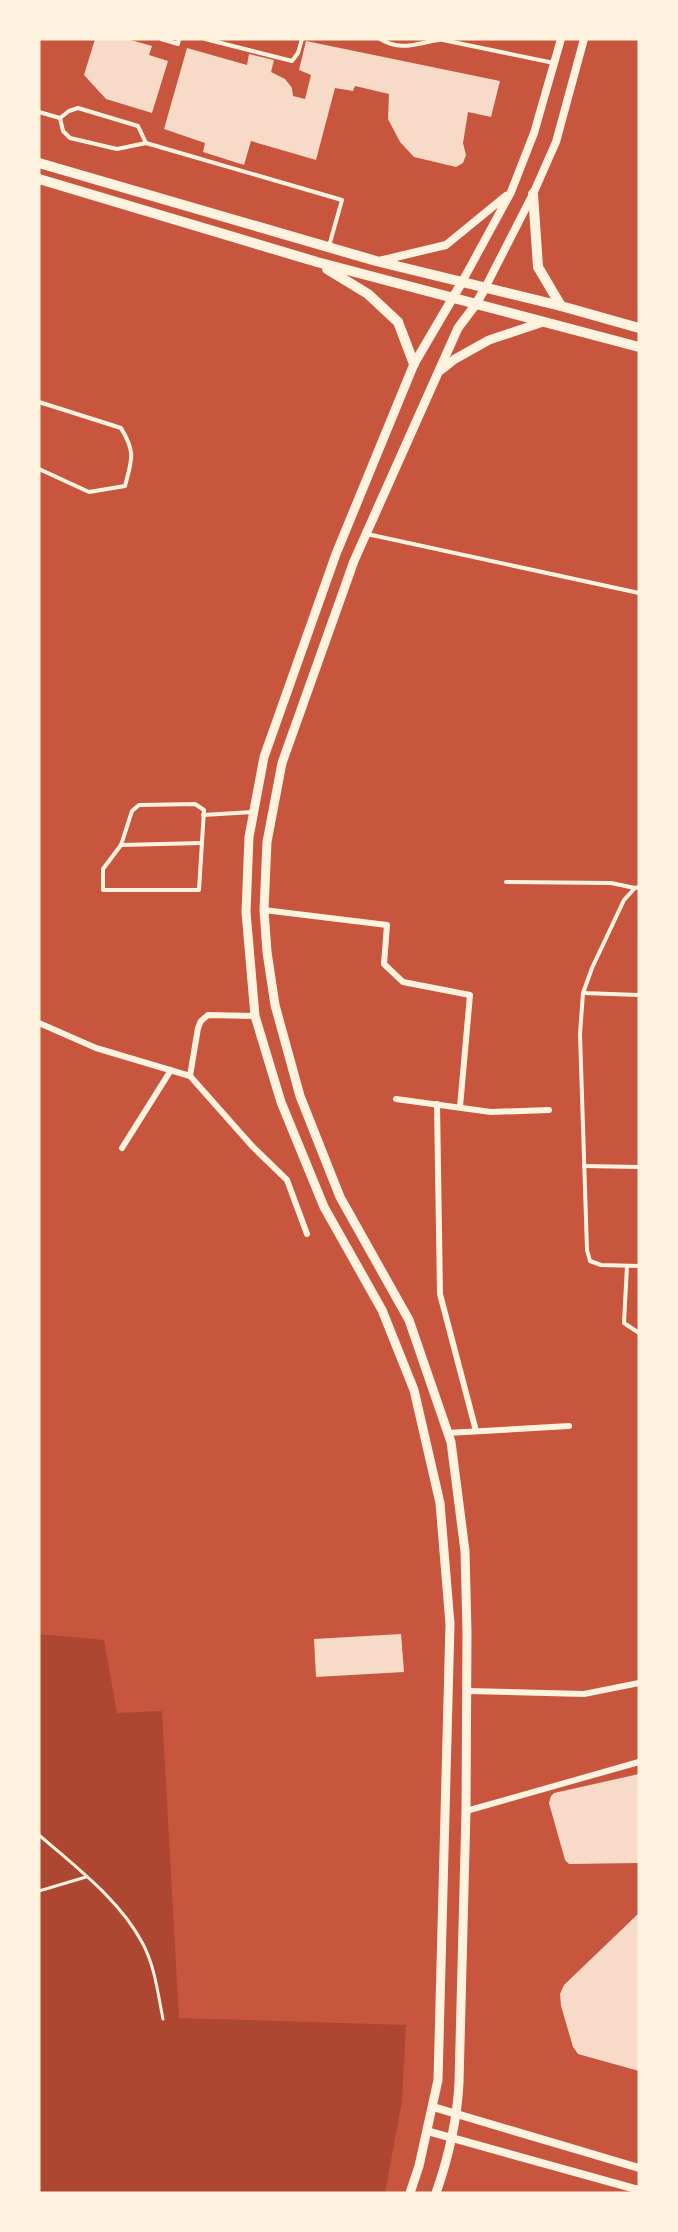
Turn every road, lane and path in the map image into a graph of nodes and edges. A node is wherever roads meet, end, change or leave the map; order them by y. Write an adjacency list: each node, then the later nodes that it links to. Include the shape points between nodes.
1 (160, 39): 2 (lane, via 178,44)
2 (179, 39)
3 (205, 39): 4 (lane, via 292,61)
4 (302, 39)
5 (380, 39): 8 (lane, via 395,47)
6 (561, 39): 9 (street)
7 (584, 39): 16 (street, via 556,142)
8 (439, 40): 9 (lane)
9 (554, 63): 15 (street, via 534,133)
10 (39, 112): 11 (lane)
11 (60, 118): 12 (lane, via 63,131 70,138 117,149); 12 (lane, via 78,108 138,126)
12 (146, 142): 17 (lane, via 342,200)
13 (39, 163): 17 (main road)
14 (39, 179): 19 (main road)
15 (511, 192): 18 (street, via 446,245); 20 (street)
16 (533, 194): 21 (street); 24 (main road, via 538,267)
17 (328, 248): 18 (main road)
18 (376, 261): 20 (main road)
19 (317, 262): 22 (main road); 28 (main road, via 368,294 398,322)
20 (462, 282): 21 (main road); 22 (main road)
21 (485, 288): 23 (main road); 24 (main road)
22 (452, 298): 23 (main road); 28 (main road)
23 (476, 304): 25 (main road); 29 (main road, via 458,328)
24 (561, 306): 26 (main road)
25 (543, 322): 27 (main road); 29 (main road, via 489,340)
26 (639, 328)
27 (639, 347)
28 (414, 364): 34 (main road, via 336,554 264,757)
29 (439, 371): 32 (main road)
30 (39, 402): 31 (lane, via 121,428 131,445 125,486 89,492)
31 (39, 469)
32 (366, 534): 33 (lane); 40 (main road, via 282,763 267,843)
33 (639, 593)
34 (254, 812): 35 (lane); 43 (main road, via 246,912)
35 (203, 815): 36 (lane); 37 (lane, via 204,810 195,804 139,805 132,812)
36 (202, 843): 37 (lane); 37 (lane, via 199,890 103,890 103,870)
37 (121, 845)
38 (506, 882): 39 (lane, via 611,883)
39 (637, 888): 41 (lane, via 624,900)
40 (264, 910): 49 (street, via 387,925 384,964 403,982 470,995); 60 (main road, via 275,1005 300,1096 340,1197 409,1320)
41 (583, 993): 42 (lane); 52 (lane, via 580,1034)
42 (639, 995)
43 (255, 1016): 46 (street, via 208,1015 201,1021); 69 (main road, via 281,1102 324,1207 382,1310 414,1389 440,1503 450,1624 438,2079)
44 (39, 1023): 45 (street, via 96,1048)
45 (171, 1070): 46 (street); 51 (street)
46 (190, 1076): 54 (street, via 287,1180)
47 (396, 1099): 48 (street)
48 (437, 1104): 49 (street); 59 (street, via 440,1294)
49 (460, 1107): 50 (street, via 491,1112)
50 (549, 1110)
51 (122, 1148)
52 (584, 1166): 53 (lane); 55 (lane, via 586,1250 590,1261)
53 (639, 1167)
54 (307, 1234)
55 (627, 1266): 56 (lane); 57 (lane, via 624,1323)
56 (639, 1266)
57 (639, 1333)
58 (569, 1426): 59 (street)
59 (476, 1431): 60 (street)
60 (447, 1433): 62 (main road, via 465,1551)
61 (639, 1683): 62 (street, via 584,1694)
62 (467, 1691): 64 (main road)
63 (639, 1762): 64 (street)
64 (466, 1811): 70 (main road)
65 (39, 1835): 66 (path)
66 (86, 1877): 67 (path); 68 (path, via 119,1910 143,1945 156,1980)
67 (39, 1891)
68 (163, 2019)
69 (433, 2107): 70 (street); 71 (main road)
70 (458, 2115): 72 (main road); 73 (street)
71 (427, 2131): 72 (street); 75 (main road)
72 (453, 2139): 74 (street); 76 (main road)
73 (639, 2168)
74 (639, 2190)
75 (410, 2193)
76 (436, 2193)

